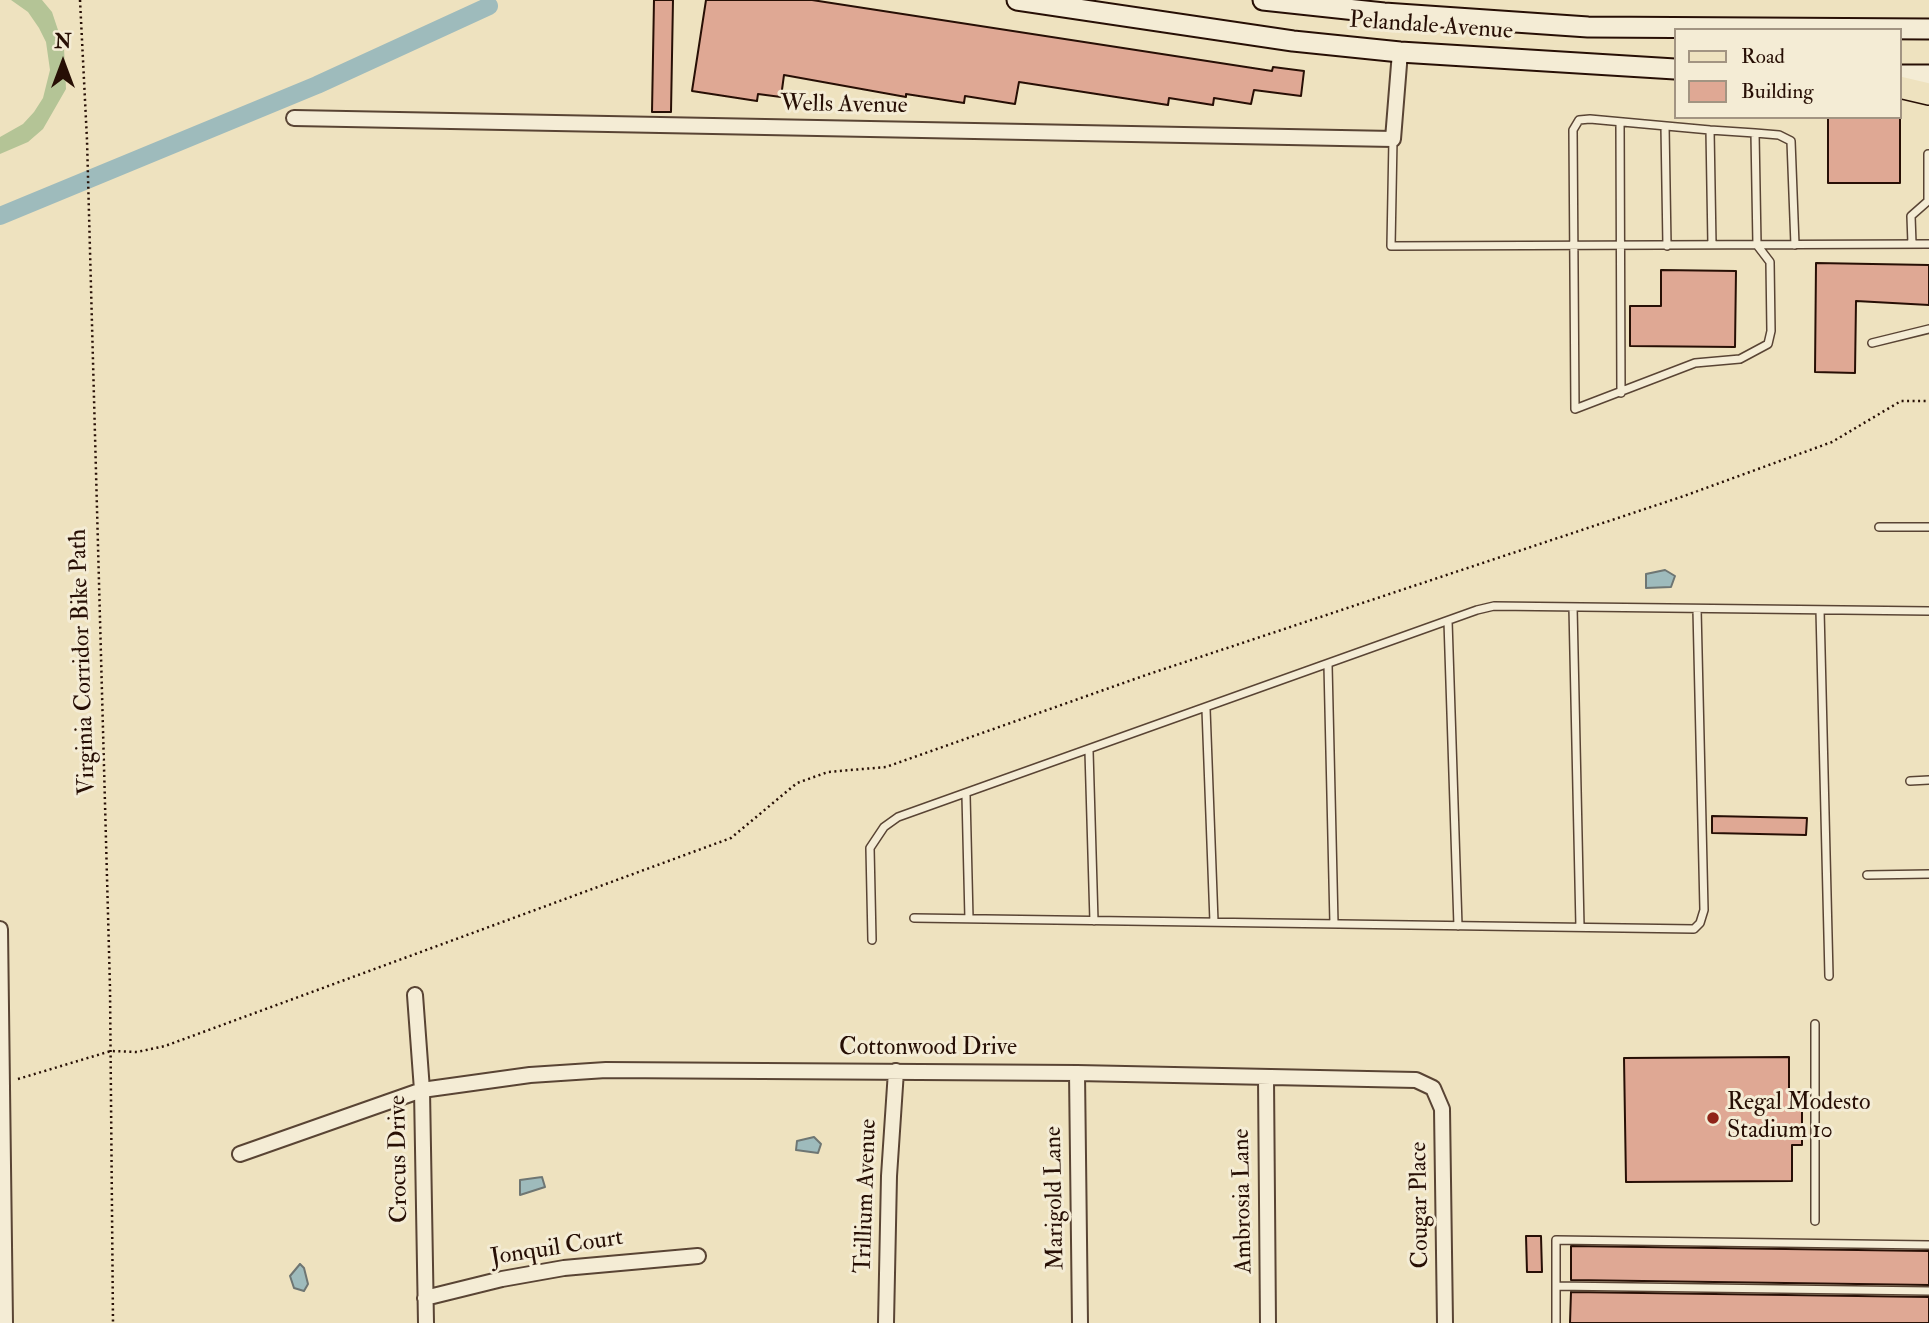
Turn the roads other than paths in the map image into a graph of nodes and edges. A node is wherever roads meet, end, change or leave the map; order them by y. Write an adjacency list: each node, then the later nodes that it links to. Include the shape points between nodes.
1 (1017, 0): 7 (main road, Pelandale Avenue, via 1180,26)
2 (1263, 0): 3 (main road, Pelandale Avenue)
3 (1384, 6): 4 (main road, Pelandale Avenue, via 1588,27)
4 (1758, 28)
5 (1901, 29): 6 (main road, Pelandale Avenue)
6 (1929, 29)
7 (1400, 52): 8 (main road, Pelandale Avenue); 18 (street)
8 (1674, 69)
9 (1901, 75): 10 (main road)
10 (1929, 75)
11 (1901, 87): 12 (main road)
12 (1929, 94)
13 (294, 118): 18 (street, Wells Avenue)
14 (1620, 122): 15 (lane); 24 (lane, via 1579,120 1573,131); 25 (lane)
15 (1665, 126): 16 (lane); 26 (lane)
16 (1710, 130): 17 (lane); 27 (lane)
17 (1755, 133): 22 (lane); 23 (lane, via 1791,141)
18 (1392, 139): 24 (lane, via 1391,246)
19 (1928, 154): 20 (lane, via 1928,201 1911,216)
20 (1912, 244): 21 (lane); 23 (lane)
21 (1929, 244)
22 (1757, 245): 23 (lane); 27 (lane); 30 (lane, via 1770,262 1768,344 1740,359 1695,363)
23 (1795, 245)
24 (1575, 246): 25 (lane); 30 (lane, via 1575,409)
25 (1621, 246): 26 (lane); 30 (lane)
26 (1667, 246): 27 (lane)
27 (1712, 246)
28 (1929, 328): 29 (lane)
29 (1872, 343)
30 (1621, 393)
31 (1879, 527): 32 (lane)
32 (1929, 527)
33 (1573, 607): 34 (lane); 37 (lane, via 1494,606); 52 (lane)
34 (1697, 609): 35 (lane); 52 (lane, via 1704,910 1700,923 1694,929)
35 (1820, 610): 36 (lane); 55 (lane)
36 (1929, 611)
37 (1448, 621): 38 (lane); 51 (lane)
38 (1328, 664): 39 (lane); 50 (lane)
39 (1206, 709): 40 (lane); 49 (lane)
40 (1089, 751): 43 (lane); 48 (lane)
41 (1910, 780): 42 (lane)
42 (1929, 780)
43 (966, 795): 47 (lane); 54 (lane, via 912,811 878,833 870,848)
44 (1929, 874): 45 (lane)
45 (1867, 875)
46 (914, 918): 47 (lane)
47 (969, 919): 48 (lane)
48 (1094, 921): 49 (lane)
49 (1214, 922): 50 (lane)
50 (1334, 924): 51 (lane)
51 (1458, 926): 52 (lane)
52 (1580, 927)
53 (0, 929): 67 (street)
54 (872, 940)
55 (1829, 976)
56 (415, 995): 62 (street, Crocus Drive)
57 (1815, 1024): 64 (lane)
58 (896, 1072): 59 (street, Cottonwood Drive); 62 (street, Cottonwood Drive, via 606,1070); 73 (street, Trillium Avenue)
59 (1077, 1073): 60 (street, Cottonwood Drive); 74 (street, Marigold Lane)
60 (1266, 1078): 61 (street, Cottonwood Drive, via 1416,1080); 75 (street, Ambrosia Lane)
61 (1433, 1088): 76 (street, Cougar Place, via 1442,1109)
62 (422, 1090): 63 (street, Cottonwood Drive); 70 (street, Crocus Drive)
63 (240, 1154)
64 (1815, 1221)
65 (1929, 1244): 68 (lane, via 1556,1240)
66 (698, 1256): 70 (street, Jonquil Court, via 564,1268)
67 (2, 1265): 71 (street)
68 (1556, 1286): 69 (lane); 77 (lane)
69 (1929, 1291)
70 (425, 1298): 72 (street, Crocus Drive)
71 (5, 1323)
72 (426, 1323)
73 (886, 1323)
74 (1080, 1323)
75 (1268, 1323)
76 (1445, 1323)
77 (1556, 1323)

